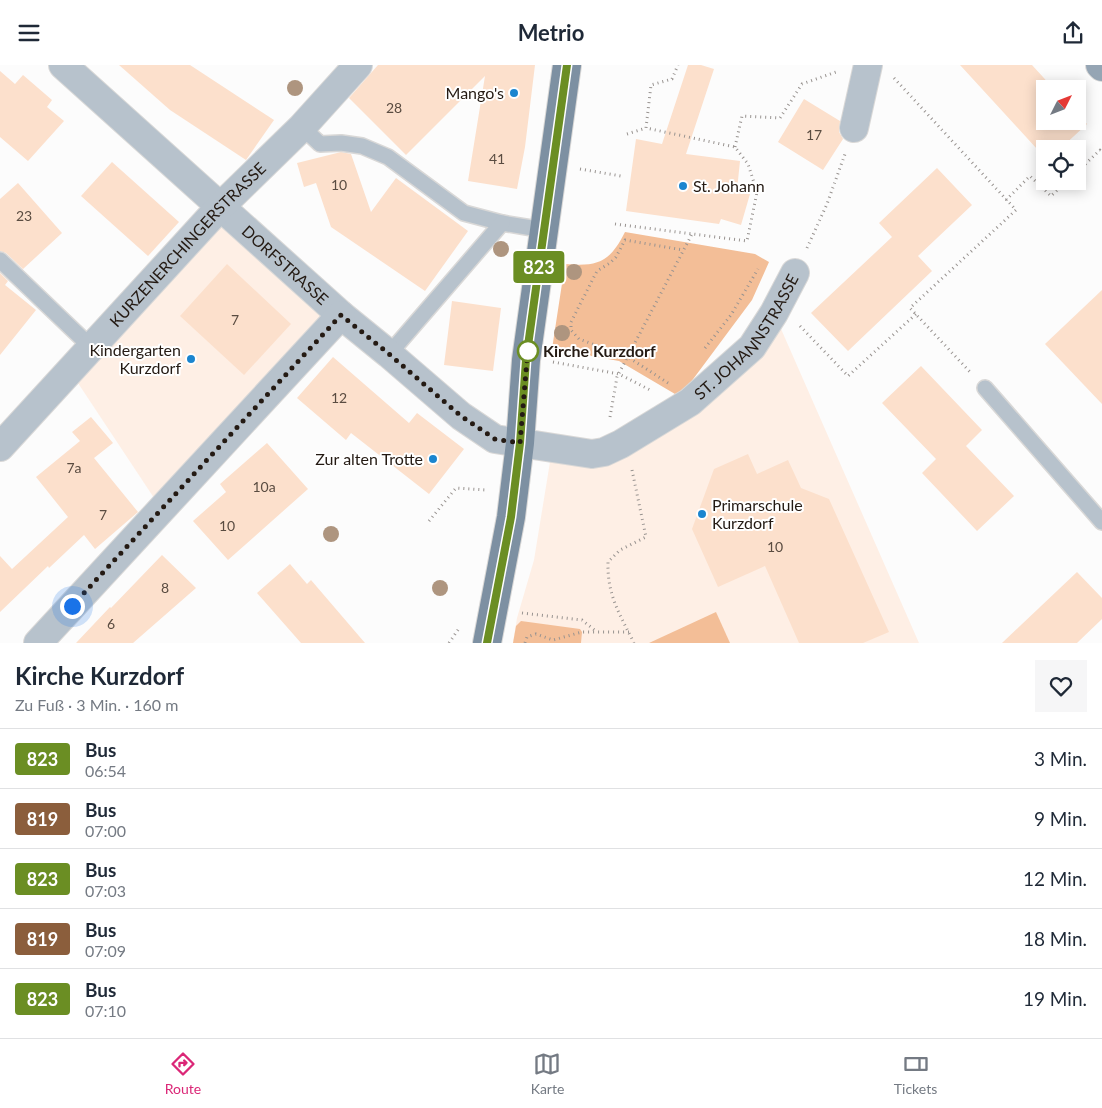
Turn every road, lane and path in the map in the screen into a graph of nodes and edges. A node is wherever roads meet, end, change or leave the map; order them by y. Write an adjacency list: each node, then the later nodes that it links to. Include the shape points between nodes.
1 (63, 65): 19 (street, DORFSTRASSE)
2 (358, 65): 6 (street, KURZENERCHINGERSTRASSE)
3 (567, 65): 22 (main road)
4 (678, 65): 7 (path, via 672,79 651,85)
5 (873, 76): 8 (street); 10 (path, via 836,71 802,84 780,118 742,116); 18 (path)
6 (302, 127): 19 (street, KURZENERCHINGERSTRASSE); 20 (lane, via 320,144 362,146 388,157 464,213)
7 (646, 128): 9 (path); 10 (path)
8 (854, 128): 27 (path, ST. JOHANNSTRASSE, via 827,204)
9 (627, 134)
10 (735, 147): 23 (path, via 748,164 758,192 747,241)
11 (1102, 152): 12 (path, via 1100,150)
12 (1086, 163)
13 (580, 169): 14 (path)
14 (622, 176)
15 (1036, 182): 18 (path, via 1030,177)
16 (1044, 190): 17 (path, via 1051,196)
17 (1057, 190)
18 (1006, 200): 29 (path, via 1016,210 910,308)
19 (220, 207): 30 (street, DORFSTRASSE); 31 (street, KURZENERCHINGERSTRASSE)
20 (502, 223): 22 (lane); 33 (lane)
21 (615, 224): 23 (path)
22 (544, 230): 40 (main road, via 526,360)
23 (692, 234): 24 (path)
24 (683, 249): 34 (path); 34 (path, via 626,240 616,257 597,271 571,322 571,330 579,339)
25 (0, 260): 31 (lane)
26 (758, 269): 32 (path, via 731,315)
27 (795, 273): 28 (street, ST. JOHANNSTRASSE)
28 (779, 303): 29 (path, via 848,375); 42 (street, ST. JOHANNSTRASSE, via 752,347 690,402)
29 (916, 314): 38 (path)
30 (341, 315): 33 (street, DORFSTRASSE); 49 (street)
31 (92, 348): 41 (street, KURZENERCHINGERSTRASSE)
32 (703, 351)
33 (389, 354): 40 (street, DORFSTRASSE, via 461,416 495,439)
34 (628, 357): 36 (path); 37 (path)
35 (546, 361): 36 (path)
36 (619, 374): 39 (path); 42 (path)
37 (674, 388)
38 (985, 388): 45 (lane)
39 (659, 394)
40 (520, 443): 42 (street, via 592,454); 50 (main road, via 511,517)
41 (0, 447)
42 (612, 448): 48 (path, via 633,472 646,537 620,551 608,562 612,597)
43 (488, 491): 44 (path, via 456,488)
44 (429, 521)
45 (1102, 522)
46 (514, 612): 47 (path, via 582,620)
47 (597, 632): 48 (path); 51 (path, via 553,640 536,634 527,637)
48 (629, 632): 52 (path)
49 (38, 643)
50 (487, 643)
51 (525, 643)
52 (634, 643)

